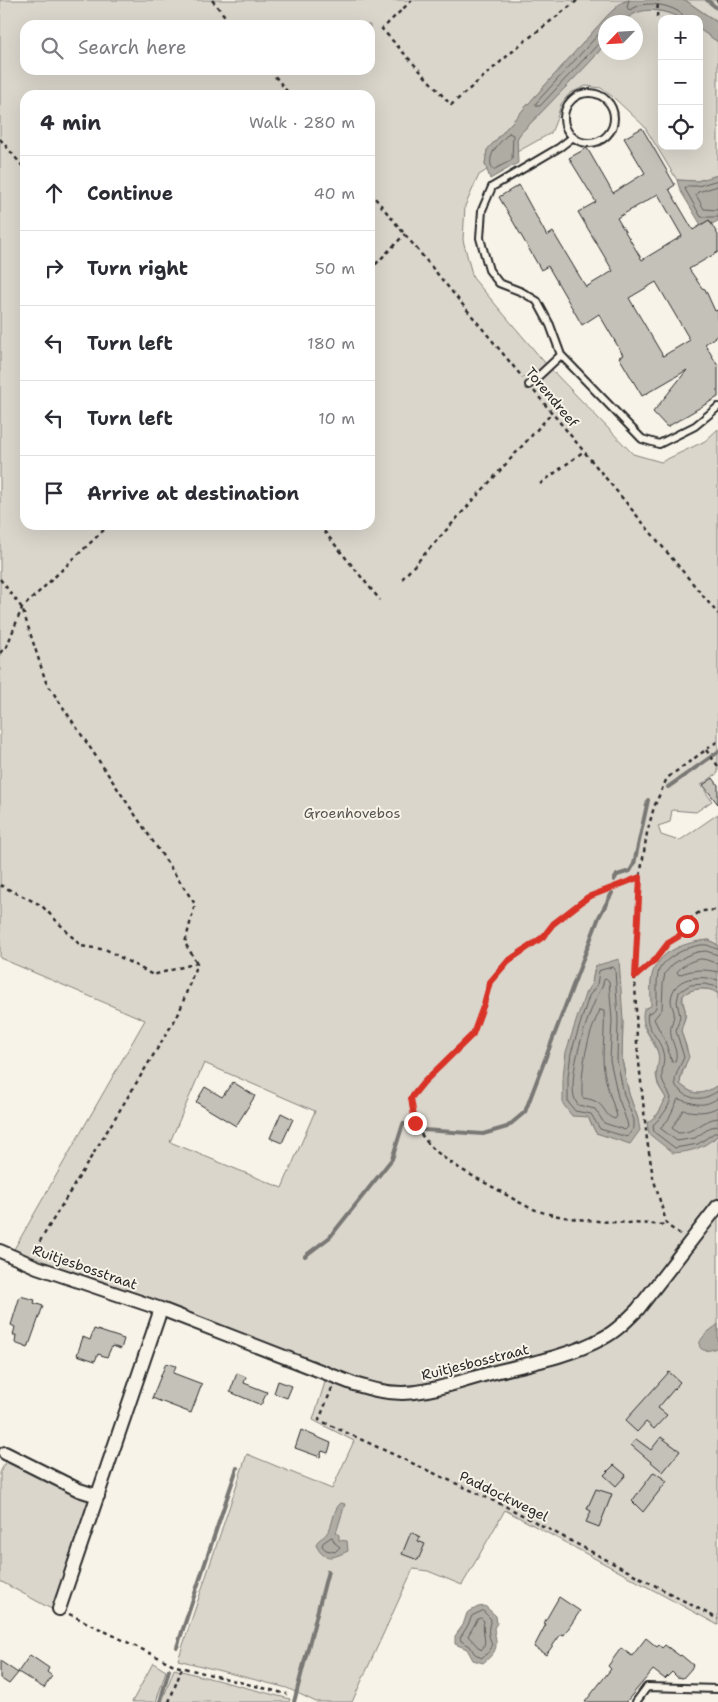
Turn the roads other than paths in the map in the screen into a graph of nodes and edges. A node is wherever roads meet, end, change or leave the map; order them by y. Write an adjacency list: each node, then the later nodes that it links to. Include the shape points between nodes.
1 (573, 137): 1 (lane, via 564,118 574,98 587,93 599,95 608,102 614,112 614,122 604,139 592,143); 2 (lane, via 492,187 482,210 480,238 489,270 499,283 537,301)
2 (561, 355): 3 (lane); 4 (lane, via 642,439 660,444 695,426)
3 (529, 385)
4 (718, 406)
5 (718, 1206): 7 (street, Ruitjesbosstraat, via 638,1309 604,1338 578,1349 428,1390 380,1392)
6 (0, 1251): 7 (street, Ruitjesbosstraat, via 37,1267)
7 (161, 1308): 9 (street)
8 (5, 1452): 9 (street, via 79,1490)
9 (98, 1496): 10 (street)
10 (59, 1609)
11 (718, 1689): 12 (lane, via 647,1687)
12 (636, 1702)

